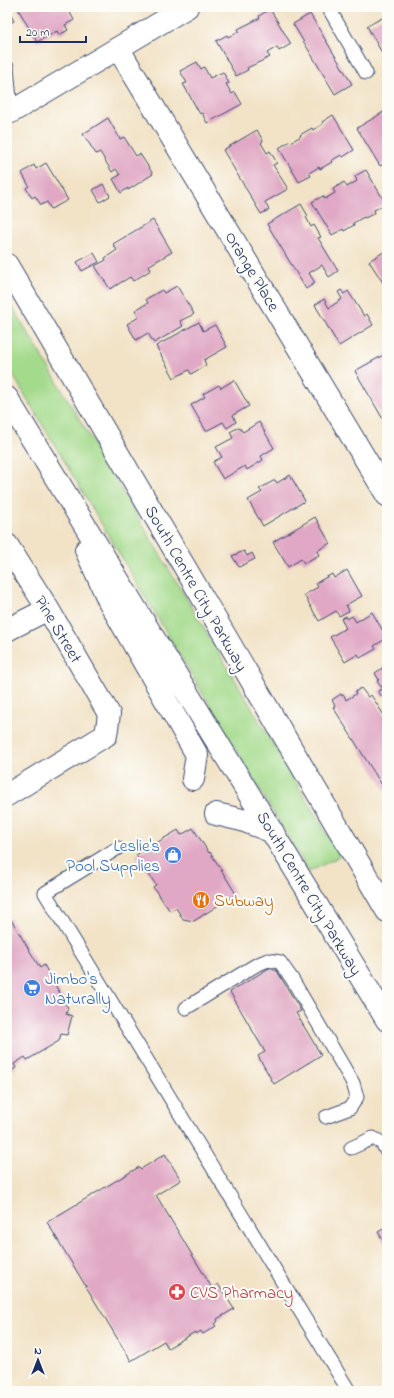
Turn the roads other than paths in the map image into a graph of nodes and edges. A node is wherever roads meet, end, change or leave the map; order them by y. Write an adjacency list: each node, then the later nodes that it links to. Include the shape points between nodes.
1 (187, 7): 3 (main road)
2 (328, 7): 5 (lane)
3 (118, 48): 6 (main road); 10 (main road, Orange Place)
4 (7, 67): 6 (lane)
5 (366, 73)
6 (9, 110)
7 (7, 265): 19 (main road, South Centre City Parkway)
8 (7, 398): 9 (main road, South Centre City Parkway)
9 (44, 460): 14 (main road, via 109,601 197,755); 17 (main road, South Centre City Parkway)
10 (387, 495)
11 (7, 545): 12 (main road, Pine Street)
12 (48, 609): 13 (main road); 15 (main road, Pine Street, via 109,714 106,735)
13 (7, 630)
14 (193, 779)
15 (7, 795)
16 (216, 814): 17 (main road, via 242,820)
17 (273, 832): 21 (main road, South Centre City Parkway)
18 (118, 848): 25 (lane, via 45,893)
19 (387, 911)
20 (186, 1008): 22 (lane, via 268,960 280,962 353,1082 357,1097 350,1108)
21 (387, 1020)
22 (326, 1117)
23 (351, 1148): 24 (lane, via 373,1138 382,1143)
24 (387, 1152)
25 (349, 1391)

